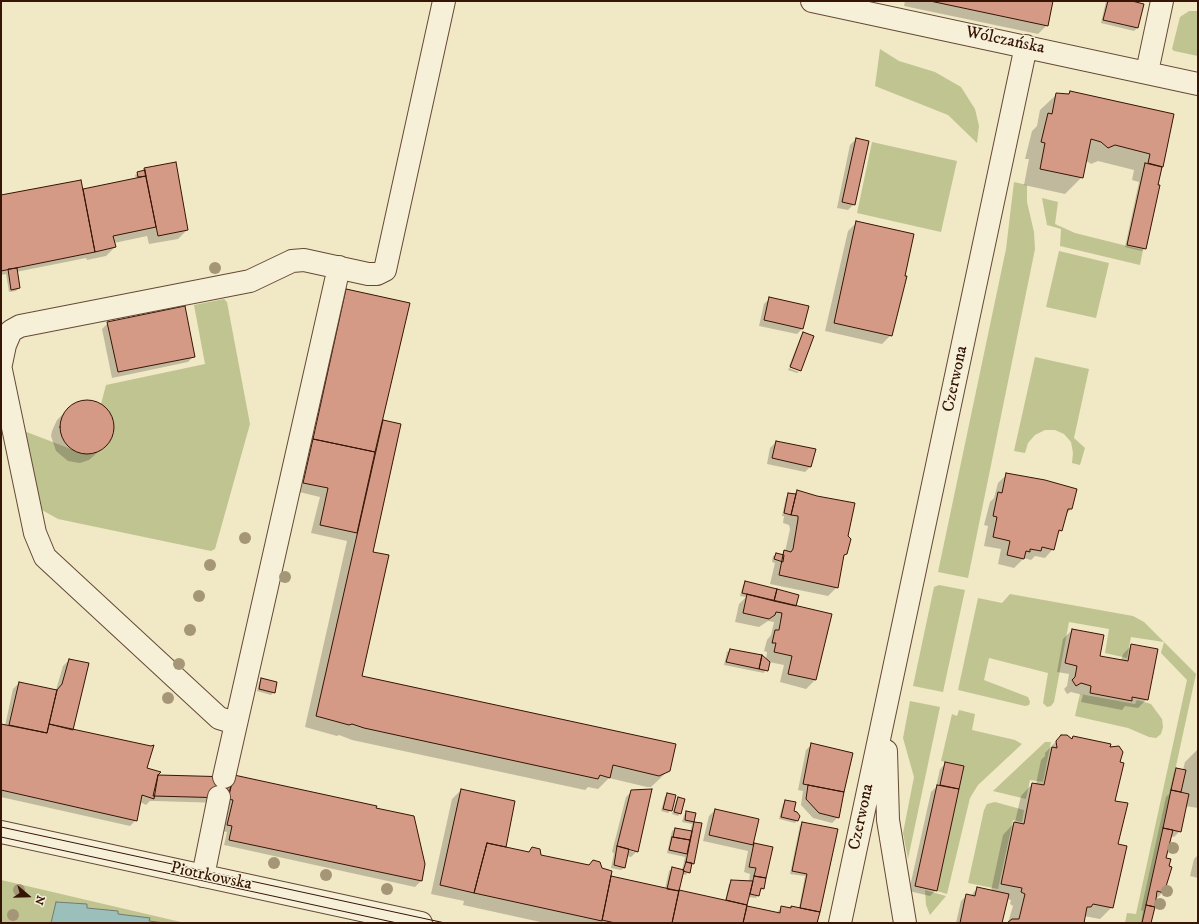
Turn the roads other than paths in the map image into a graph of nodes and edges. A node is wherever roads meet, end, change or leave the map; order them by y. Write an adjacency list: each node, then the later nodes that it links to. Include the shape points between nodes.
1 (444, 1): 7 (street, via 385,270 377,274 368,274)
2 (812, 1): 4 (street, Wólczańska)
3 (1162, 1): 5 (street)
4 (1026, 46): 5 (street, Wólczańska); 10 (street, Czerwona)
5 (1146, 72): 6 (street, Wólczańska)
6 (1198, 84)
7 (338, 267): 8 (street, via 304,260 292,261 250,281 20,326 11,330); 11 (street)
8 (1, 364)
9 (1, 370): 11 (street, via 35,534 45,557 219,718)
10 (885, 712): 17 (street, Czerwona); 18 (street, Czerwona, via 888,820)
11 (235, 723): 12 (street)
12 (224, 777)
13 (219, 797): 15 (street)
14 (1, 832): 15 (street, Piotrkowska)
15 (203, 876): 16 (street, Piotrkowska)
16 (421, 923)
17 (840, 923)
18 (905, 923)

